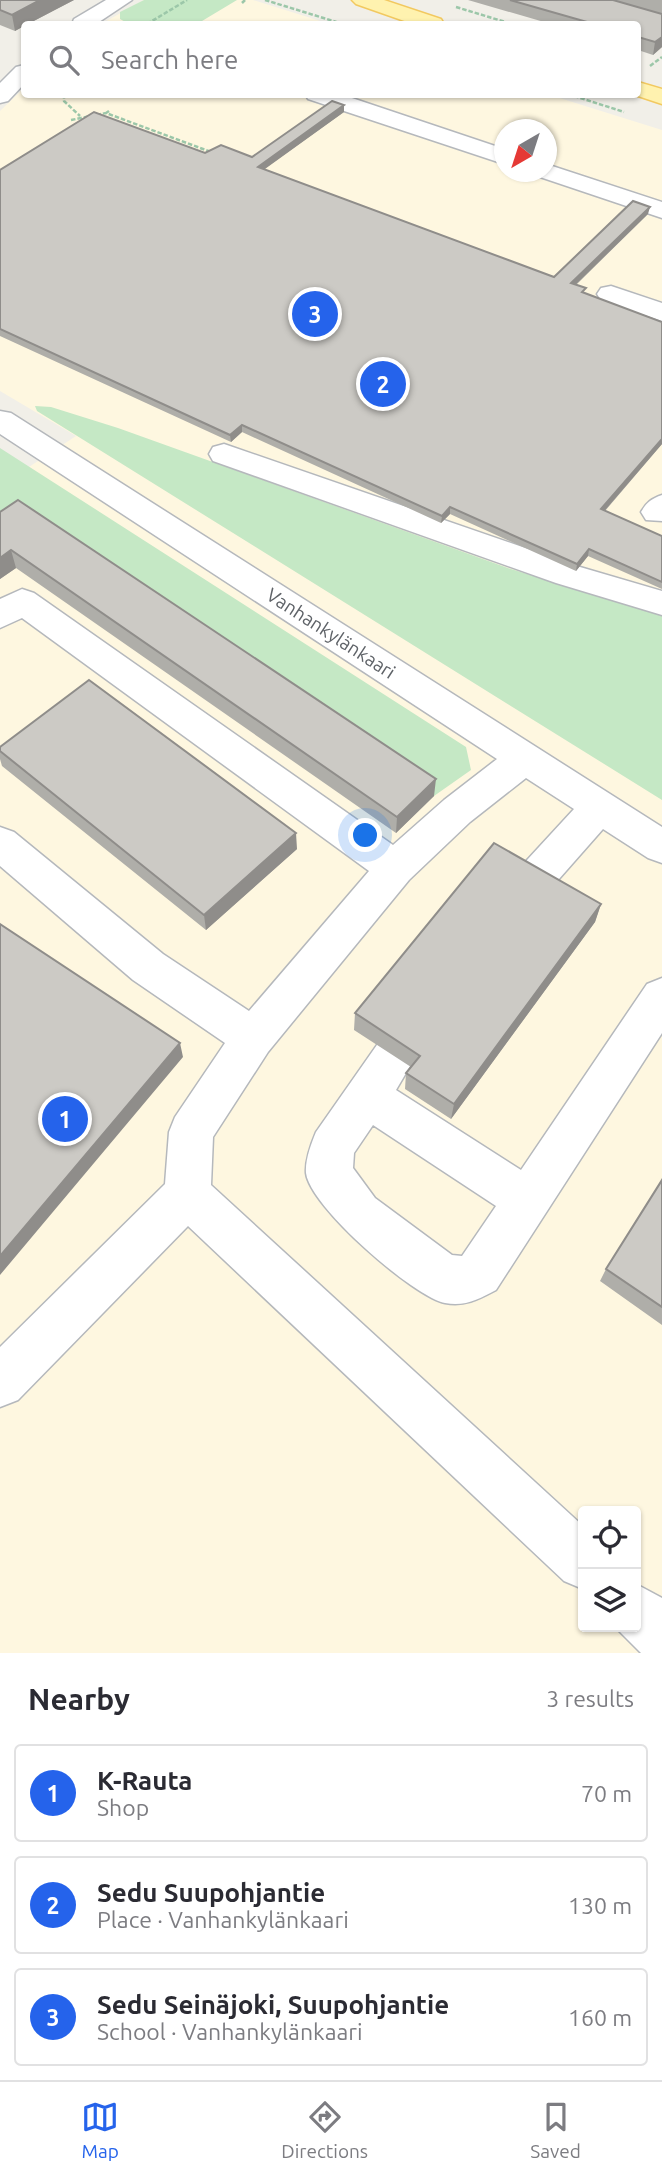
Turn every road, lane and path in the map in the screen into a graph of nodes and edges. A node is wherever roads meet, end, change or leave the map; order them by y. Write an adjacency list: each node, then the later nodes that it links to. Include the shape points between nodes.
1 (121, 0): 8 (street)
2 (187, 0): 9 (path)
3 (265, 0): 10 (path)
4 (352, 0): 7 (main road)
5 (363, 0): 7 (main road)
6 (445, 4): 12 (path)
7 (388, 10): 11 (main road)
8 (95, 21)
9 (152, 21)
10 (333, 21)
11 (423, 21)
12 (502, 21)
13 (662, 57): 14 (path)
14 (650, 67)
15 (8, 85): 21 (street)
16 (641, 90): 17 (main road)
17 (662, 97)
18 (64, 98): 23 (path)
19 (328, 98): 25 (street)
20 (580, 98): 22 (path)
21 (27, 106)
22 (627, 113)
23 (80, 116): 24 (path); 26 (path, via 107,112)
24 (71, 120)
25 (494, 153)
26 (218, 155)
27 (557, 175): 28 (street)
28 (662, 210)
29 (611, 294): 30 (street)
30 (662, 313)
31 (0, 420): 35 (street, Vanhankylänkaari)
32 (225, 454): 33 (street, via 505,554)
33 (662, 603)
34 (0, 616): 39 (street, via 22,601)
35 (523, 758): 36 (street, Vanhankylänkaari); 39 (street)
36 (600, 806): 38 (street, Vanhankylänkaari); 40 (street)
37 (0, 844): 42 (street, via 148,967)
38 (662, 847)
39 (395, 868): 42 (street)
40 (530, 884)
41 (662, 997): 46 (street)
42 (253, 1038): 45 (street, via 191,1132)
43 (394, 1056): 44 (street)
44 (367, 1096): 46 (street); 46 (street, via 332,1147 329,1174 359,1214 444,1279 466,1280 479,1273)
45 (187, 1194): 47 (street); 48 (street)
46 (528, 1201)
47 (0, 1382)
48 (578, 1557)
49 (641, 1616): 50 (street)
50 (662, 1635)

